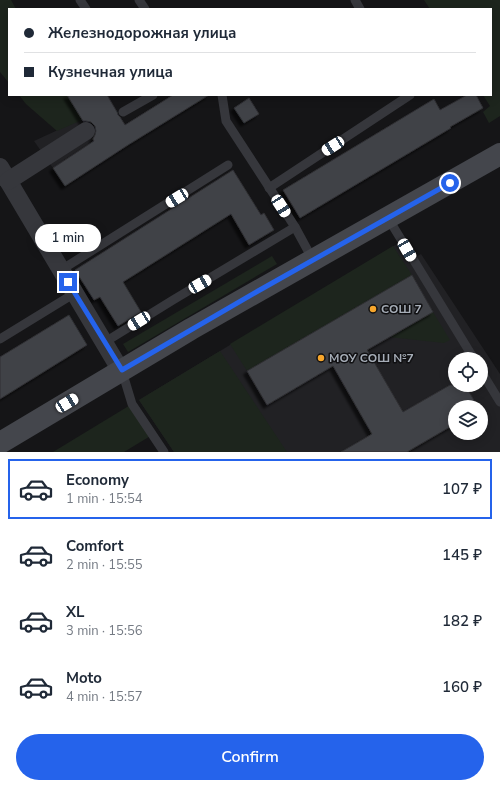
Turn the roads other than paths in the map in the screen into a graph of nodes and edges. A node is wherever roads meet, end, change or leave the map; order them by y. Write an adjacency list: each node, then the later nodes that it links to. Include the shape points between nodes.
1 (151, 96): 4 (lane)
2 (222, 96): 9 (lane, via 226,121)
3 (409, 96): 9 (lane)
4 (123, 112)
5 (86, 131): 8 (street)
6 (500, 154): 10 (street)
7 (228, 165): 13 (lane)
8 (4, 174): 13 (street)
9 (269, 188): 11 (lane)
10 (388, 218): 12 (street); 17 (lane)
11 (295, 227): 12 (lane); 16 (lane)
12 (313, 260): 18 (street)
13 (62, 270): 14 (street)
14 (75, 293): 15 (lane); 16 (street)
15 (0, 339)
16 (105, 342): 18 (street)
17 (470, 352)
18 (122, 370): 21 (street); 22 (lane, via 132,404)
19 (488, 382): 20 (lane)
20 (500, 402)
21 (0, 443)
22 (164, 452)

